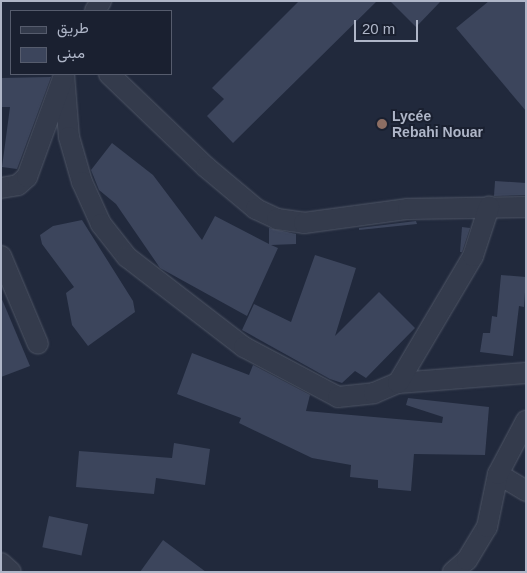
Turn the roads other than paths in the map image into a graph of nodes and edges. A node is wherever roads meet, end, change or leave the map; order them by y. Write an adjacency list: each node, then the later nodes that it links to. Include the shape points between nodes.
1 (64, 75): 4 (street, via 27,177 18,185)
2 (64, 75): 10 (street, via 69,137 82,182 101,224 127,257 244,347 338,397 374,393)
3 (110, 75): 5 (street, via 206,167 256,209 277,219 304,223 408,209)
4 (1, 188)
5 (489, 207): 6 (street); 10 (street, via 473,256)
6 (526, 207)
7 (1, 256): 8 (street)
8 (38, 344)
9 (526, 373): 10 (street)
10 (398, 383)
11 (526, 421): 12 (street)
12 (498, 474): 13 (street); 16 (street, via 487,527 467,560)
13 (526, 491)
14 (1, 563): 15 (street)
15 (11, 572)
16 (453, 572)

